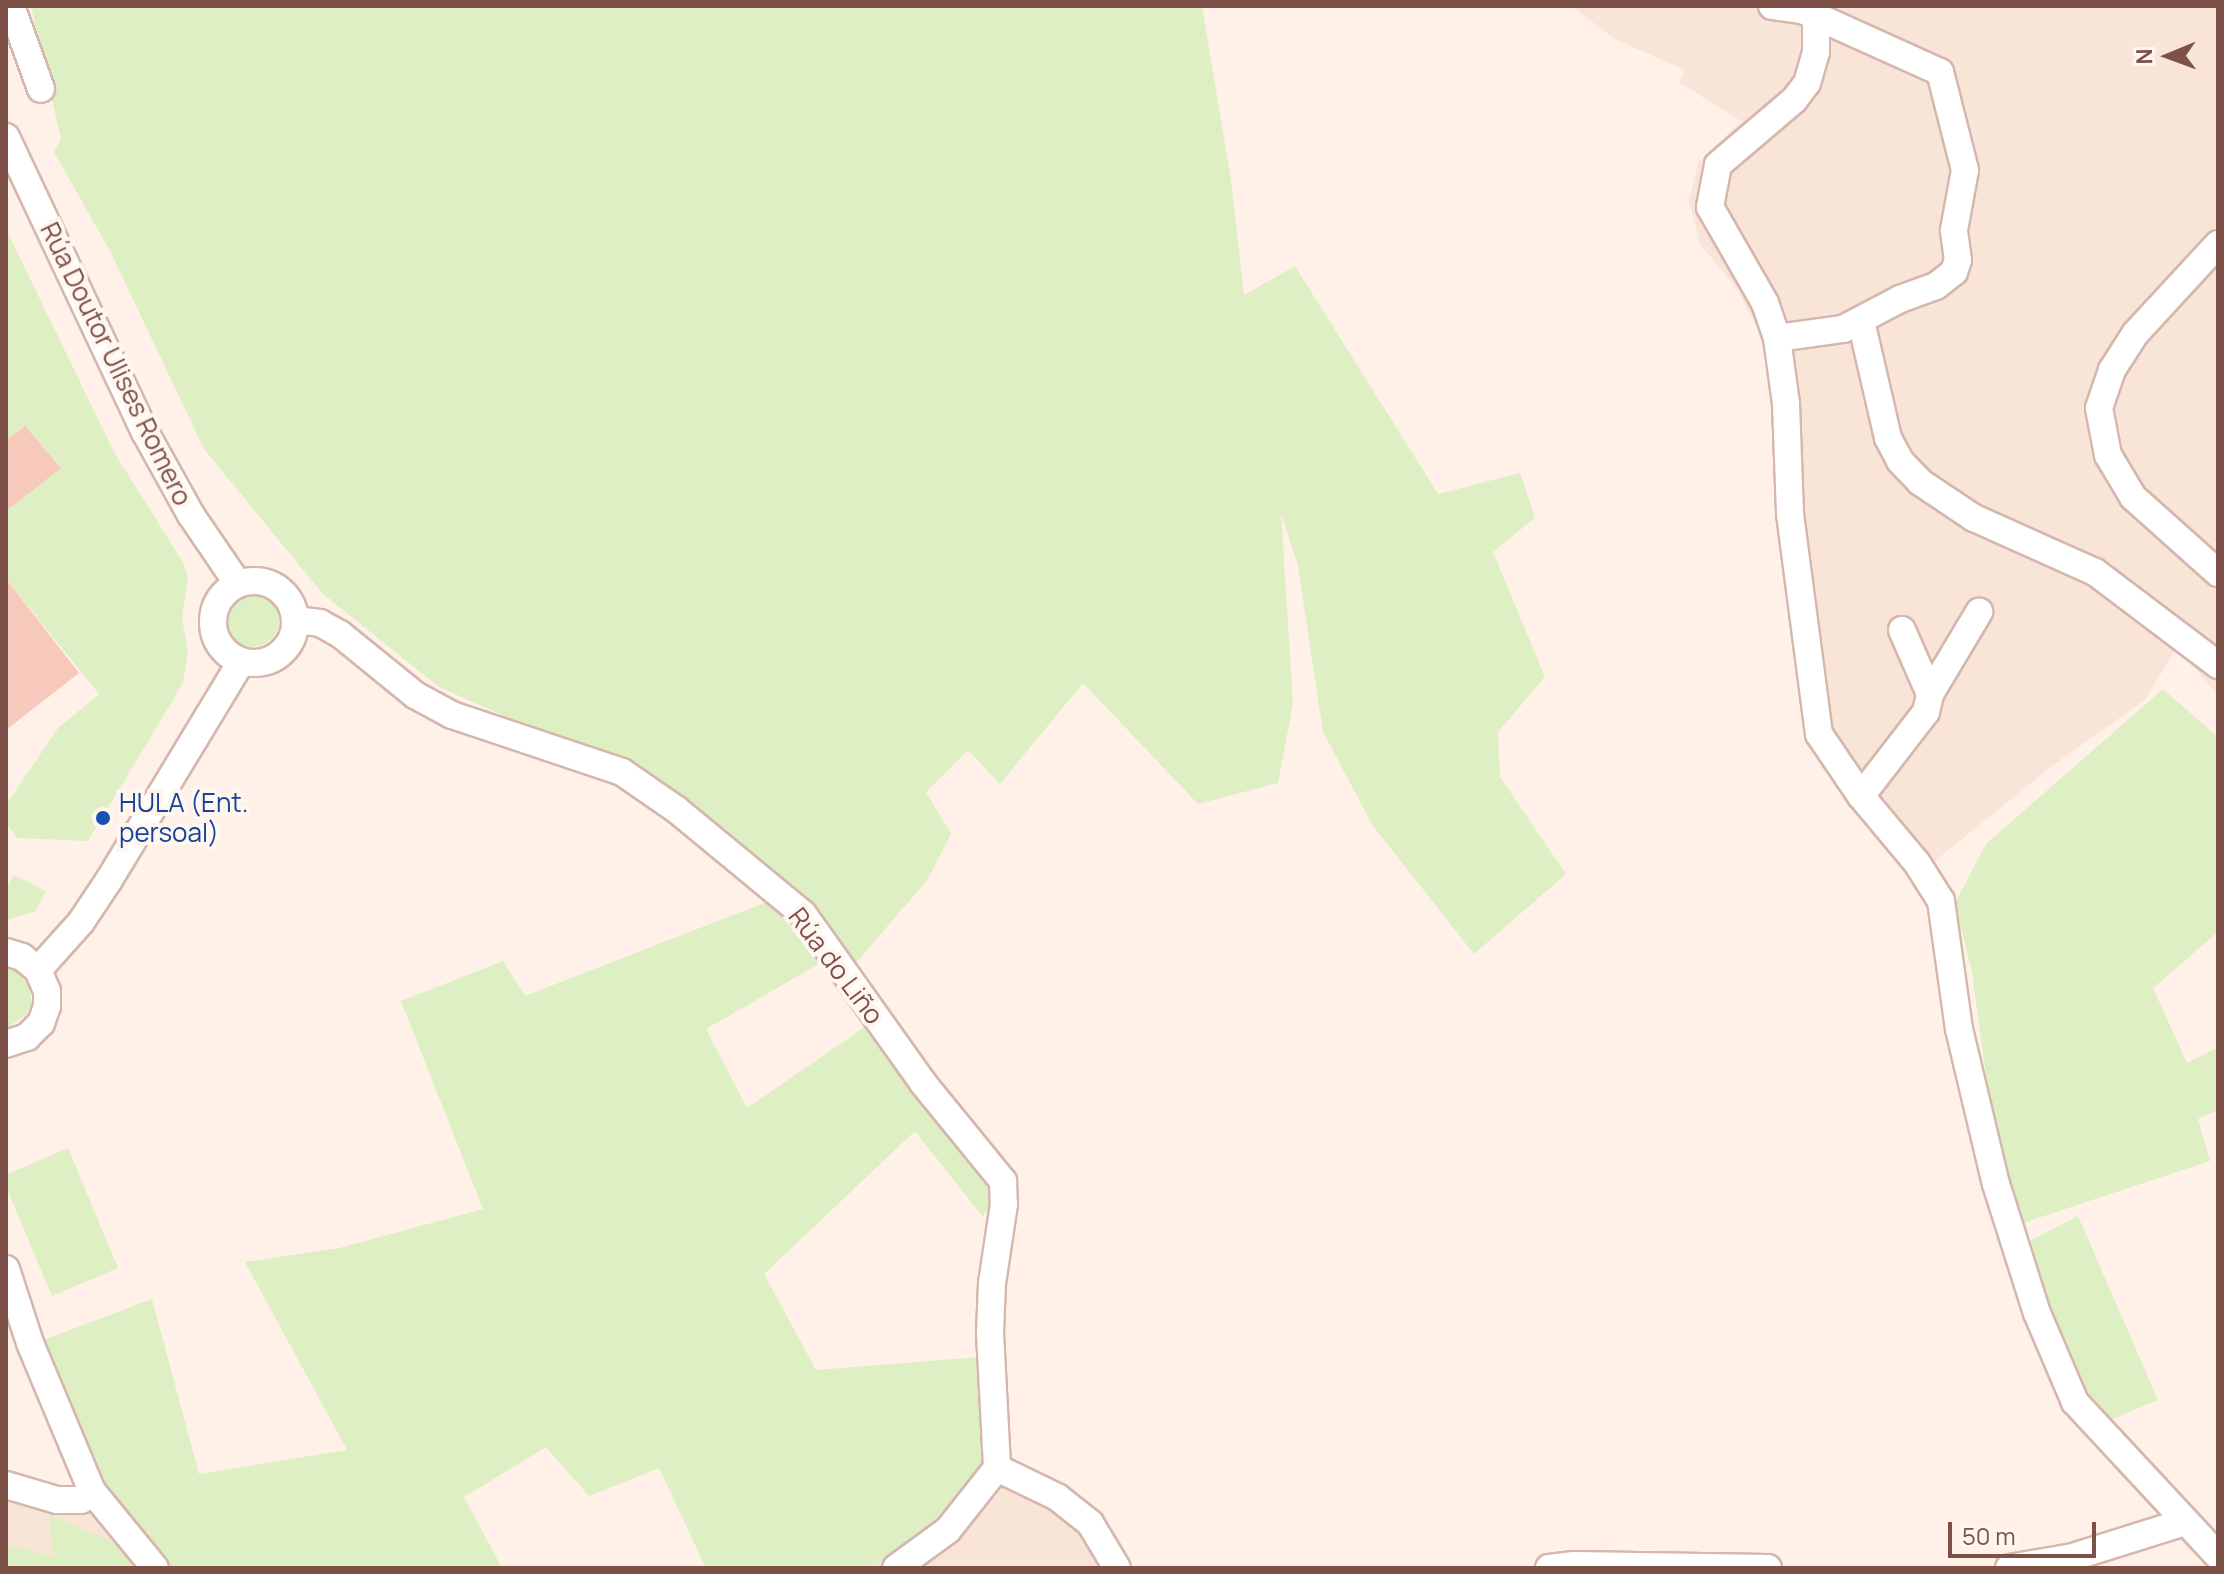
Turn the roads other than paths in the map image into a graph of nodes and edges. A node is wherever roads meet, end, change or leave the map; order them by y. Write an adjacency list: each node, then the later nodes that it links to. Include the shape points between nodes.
1 (11, 6): 4 (street)
2 (1772, 6): 3 (street)
3 (1816, 11): 7 (street, via 1940,72 1965,170 1954,230 1954,272); 8 (street, via 1816,52 1807,83 1718,165 1711,191 1710,207 1751,278)
4 (41, 89)
5 (6, 137): 10 (street, Rúa Doutor Ulises Romero, via 145,432 191,515)
6 (2218, 244): 9 (street, via 2135,334 2112,370 2099,408 2108,455 2133,497)
7 (1861, 321): 8 (street, via 1843,329); 15 (street, via 1888,438 1920,482 1974,518 2095,572)
8 (1777, 338): 17 (street, via 1792,529 1819,734)
9 (2218, 573)
10 (238, 584): 12 (street, via 260,581 281,590); 14 (street, via 219,600 212,624 221,648)
11 (1979, 612): 16 (street)
12 (296, 620): 14 (street, via 288,646 279,655 254,664); 22 (street, Rúa do Liño, via 320,623 340,634 415,695 452,715 622,772 677,810 803,914 923,1083 1003,1181 990,1333)
13 (1902, 630): 16 (street)
14 (241, 662): 19 (street, via 109,880 81,922)
15 (2218, 665)
16 (1930, 694): 17 (street, via 1926,712)
17 (1861, 796): 25 (street, via 1941,901 1959,1029 1996,1184 2037,1313 2075,1402)
18 (6, 952): 19 (street)
19 (38, 970): 20 (street, via 47,991 41,1023 27,1037)
20 (6, 1044)
21 (6, 1269): 24 (street, via 30,1343)
22 (997, 1468): 28 (street, via 948,1530); 29 (street, via 1057,1497 1090,1523)
23 (6, 1485): 24 (street, via 57,1500 81,1500)
24 (92, 1491): 27 (street)
25 (2181, 1518): 26 (street); 32 (street, via 2175,1525 2073,1557)
26 (2218, 1556)
27 (155, 1568)
28 (896, 1568)
29 (1117, 1568)
30 (1549, 1568): 31 (street)
31 (1768, 1568)
32 (2009, 1568)

